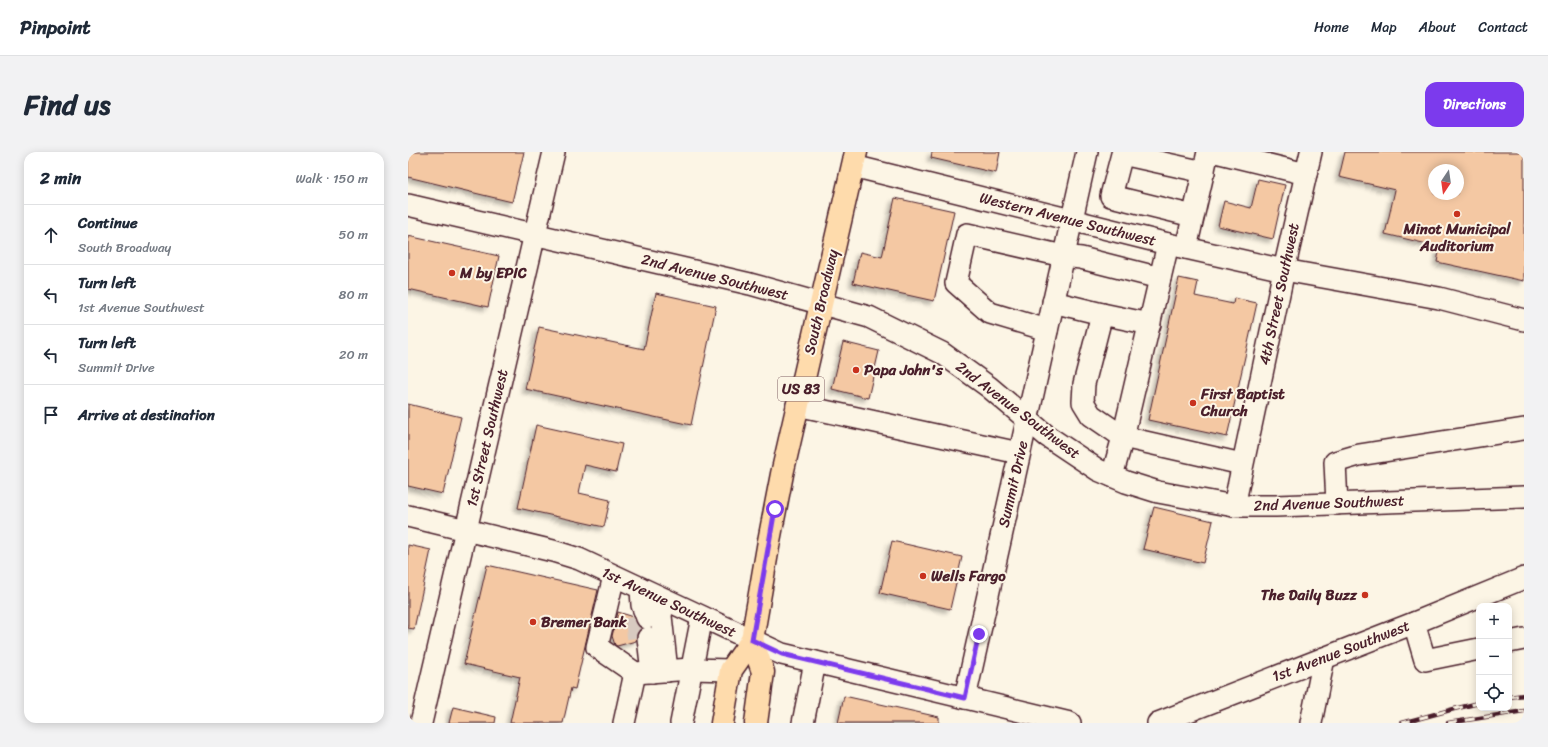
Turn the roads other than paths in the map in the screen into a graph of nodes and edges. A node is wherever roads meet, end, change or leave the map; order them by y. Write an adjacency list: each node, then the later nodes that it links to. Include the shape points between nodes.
1 (554, 152): 13 (street, 1st Street Southwest)
2 (1087, 152): 12 (street, Summit Drive)
3 (1216, 152): 5 (street)
4 (1311, 152): 9 (street, 4th Street Southwest)
5 (1237, 154): 7 (street)
6 (854, 159): 12 (street, Western Avenue Southwest); 19 (main road, South Broadway / US 83)
7 (1271, 159): 9 (street)
8 (1206, 162): 11 (street); 11 (street, via 1122,154 1111,196)
9 (1306, 174): 16 (street, 4th Street Southwest)
10 (408, 205): 13 (street, 2nd Avenue Southwest)
11 (1193, 216): 14 (street)
12 (1071, 220): 14 (street, Western Avenue Southwest); 15 (street, Summit Drive)
13 (535, 234): 19 (street, 2nd Avenue Southwest); 35 (street, 1st Street Southwest)
14 (1177, 246): 16 (street, Western Avenue Southwest); 17 (street)
15 (1063, 256): 17 (street, via 1081,258); 18 (street, Summit Drive); 23 (street, via 967,234 956,283 990,313)
16 (1284, 270): 21 (street, Western Avenue Southwest, via 1439,298); 29 (street, 4th Street Southwest)
17 (1160, 278): 22 (street)
18 (1053, 302): 20 (street); 23 (street, Summit Drive)
19 (820, 303): 24 (main road, South Broadway / US 83); 25 (street, 2nd Avenue Southwest, via 869,316 942,353)
20 (1102, 314): 22 (street); 27 (street, via 1084,384 1083,402 1091,415)
21 (1524, 320)
22 (1150, 324): 27 (street)
23 (1047, 330): 25 (street, Summit Drive)
24 (797, 405): 28 (street); 43 (main road, South Broadway / US 83, via 773,515)
25 (1027, 419): 28 (street, Summit Drive); 30 (street, 2nd Avenue Southwest, via 1047,436 1098,470)
26 (1524, 429): 32 (street, via 1359,455 1336,462)
27 (1123, 437): 29 (street); 30 (street)
28 (1019, 453): 51 (street, Summit Drive)
29 (1242, 464): 33 (street, 4th Street Southwest)
30 (1112, 476): 33 (street, 2nd Avenue Southwest, via 1158,492)
31 (1524, 497): 32 (street, 2nd Avenue Southwest)
32 (1337, 504): 33 (street, 2nd Avenue Southwest)
33 (1234, 506)
34 (408, 516): 35 (street, 1st Avenue Southwest)
35 (466, 530): 36 (street, 1st Avenue Southwest, via 579,559); 52 (street, 1st Street Southwest)
36 (614, 576): 40 (street, 1st Avenue Southwest); 50 (street, via 597,648)
37 (1524, 578): 41 (street, 1st Avenue Southwest)
38 (664, 599): 39 (street, 1st Avenue Southwest); 40 (street, 1st Avenue Southwest); 50 (street)
39 (702, 617): 43 (street, 1st Avenue Southwest); 48 (street)
40 (642, 618): 50 (street)
41 (1414, 623): 45 (street, via 1425,660); 46 (street, 1st Avenue Southwest)
42 (1524, 639): 44 (street)
43 (752, 640): 47 (street, 1st Avenue Southwest, via 782,654); 49 (main road, South Broadway / US 83); 56 (main road, South Broadway / US 83, via 763,672)
44 (1512, 641)
45 (1476, 650)
46 (1324, 658): 59 (street, 1st Avenue Southwest); 60 (street)
47 (815, 662): 51 (street, 1st Avenue Southwest); 57 (street)
48 (691, 669): 49 (street); 50 (street); 54 (street)
49 (731, 670): 55 (main road, South Broadway / US 83)
50 (649, 672): 53 (street)
51 (965, 698): 58 (street, 1st Avenue Southwest)
52 (421, 723)
53 (624, 723)
54 (680, 723)
55 (722, 723)
56 (756, 723)
57 (802, 723)
58 (1070, 723)
59 (1158, 723)
60 (1311, 723)

